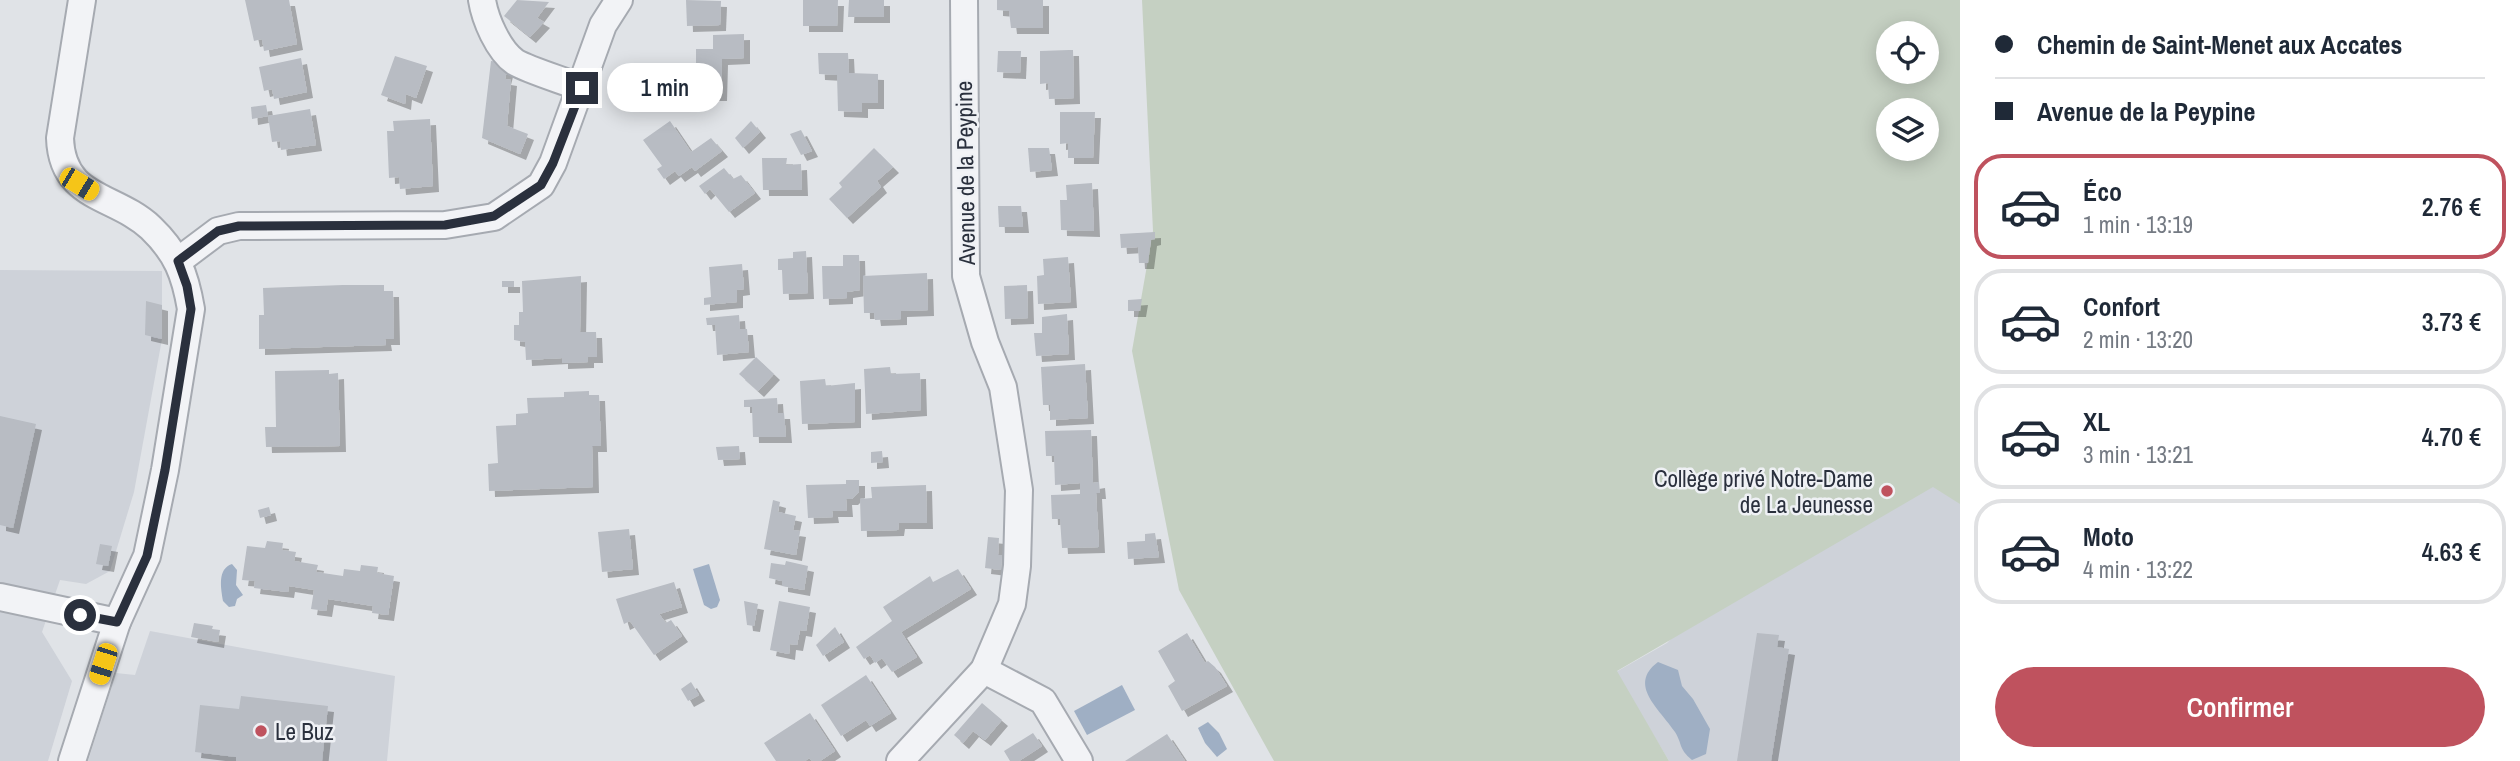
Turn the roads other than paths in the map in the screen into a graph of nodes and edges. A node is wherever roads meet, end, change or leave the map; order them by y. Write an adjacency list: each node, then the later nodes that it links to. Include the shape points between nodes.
1 (82, 0): 6 (street, via 61,154 70,176 149,226)
2 (482, 0): 5 (street, via 491,31 514,61)
3 (619, 0): 5 (street, via 603,25)
4 (964, 0): 9 (street, Avenue de la Peypine, via 966,276 1003,387 1019,490 1012,604)
5 (582, 88): 6 (street, via 541,185 494,216 445,225 239,226 218,231)
6 (178, 261): 8 (street, via 191,309 165,470 147,556)
7 (0, 597): 8 (street)
8 (117, 622): 10 (street)
9 (984, 670): 11 (street, Avenue de la Peypine); 12 (street, via 1043,701)
10 (72, 761)
11 (900, 761)
12 (1079, 761)

